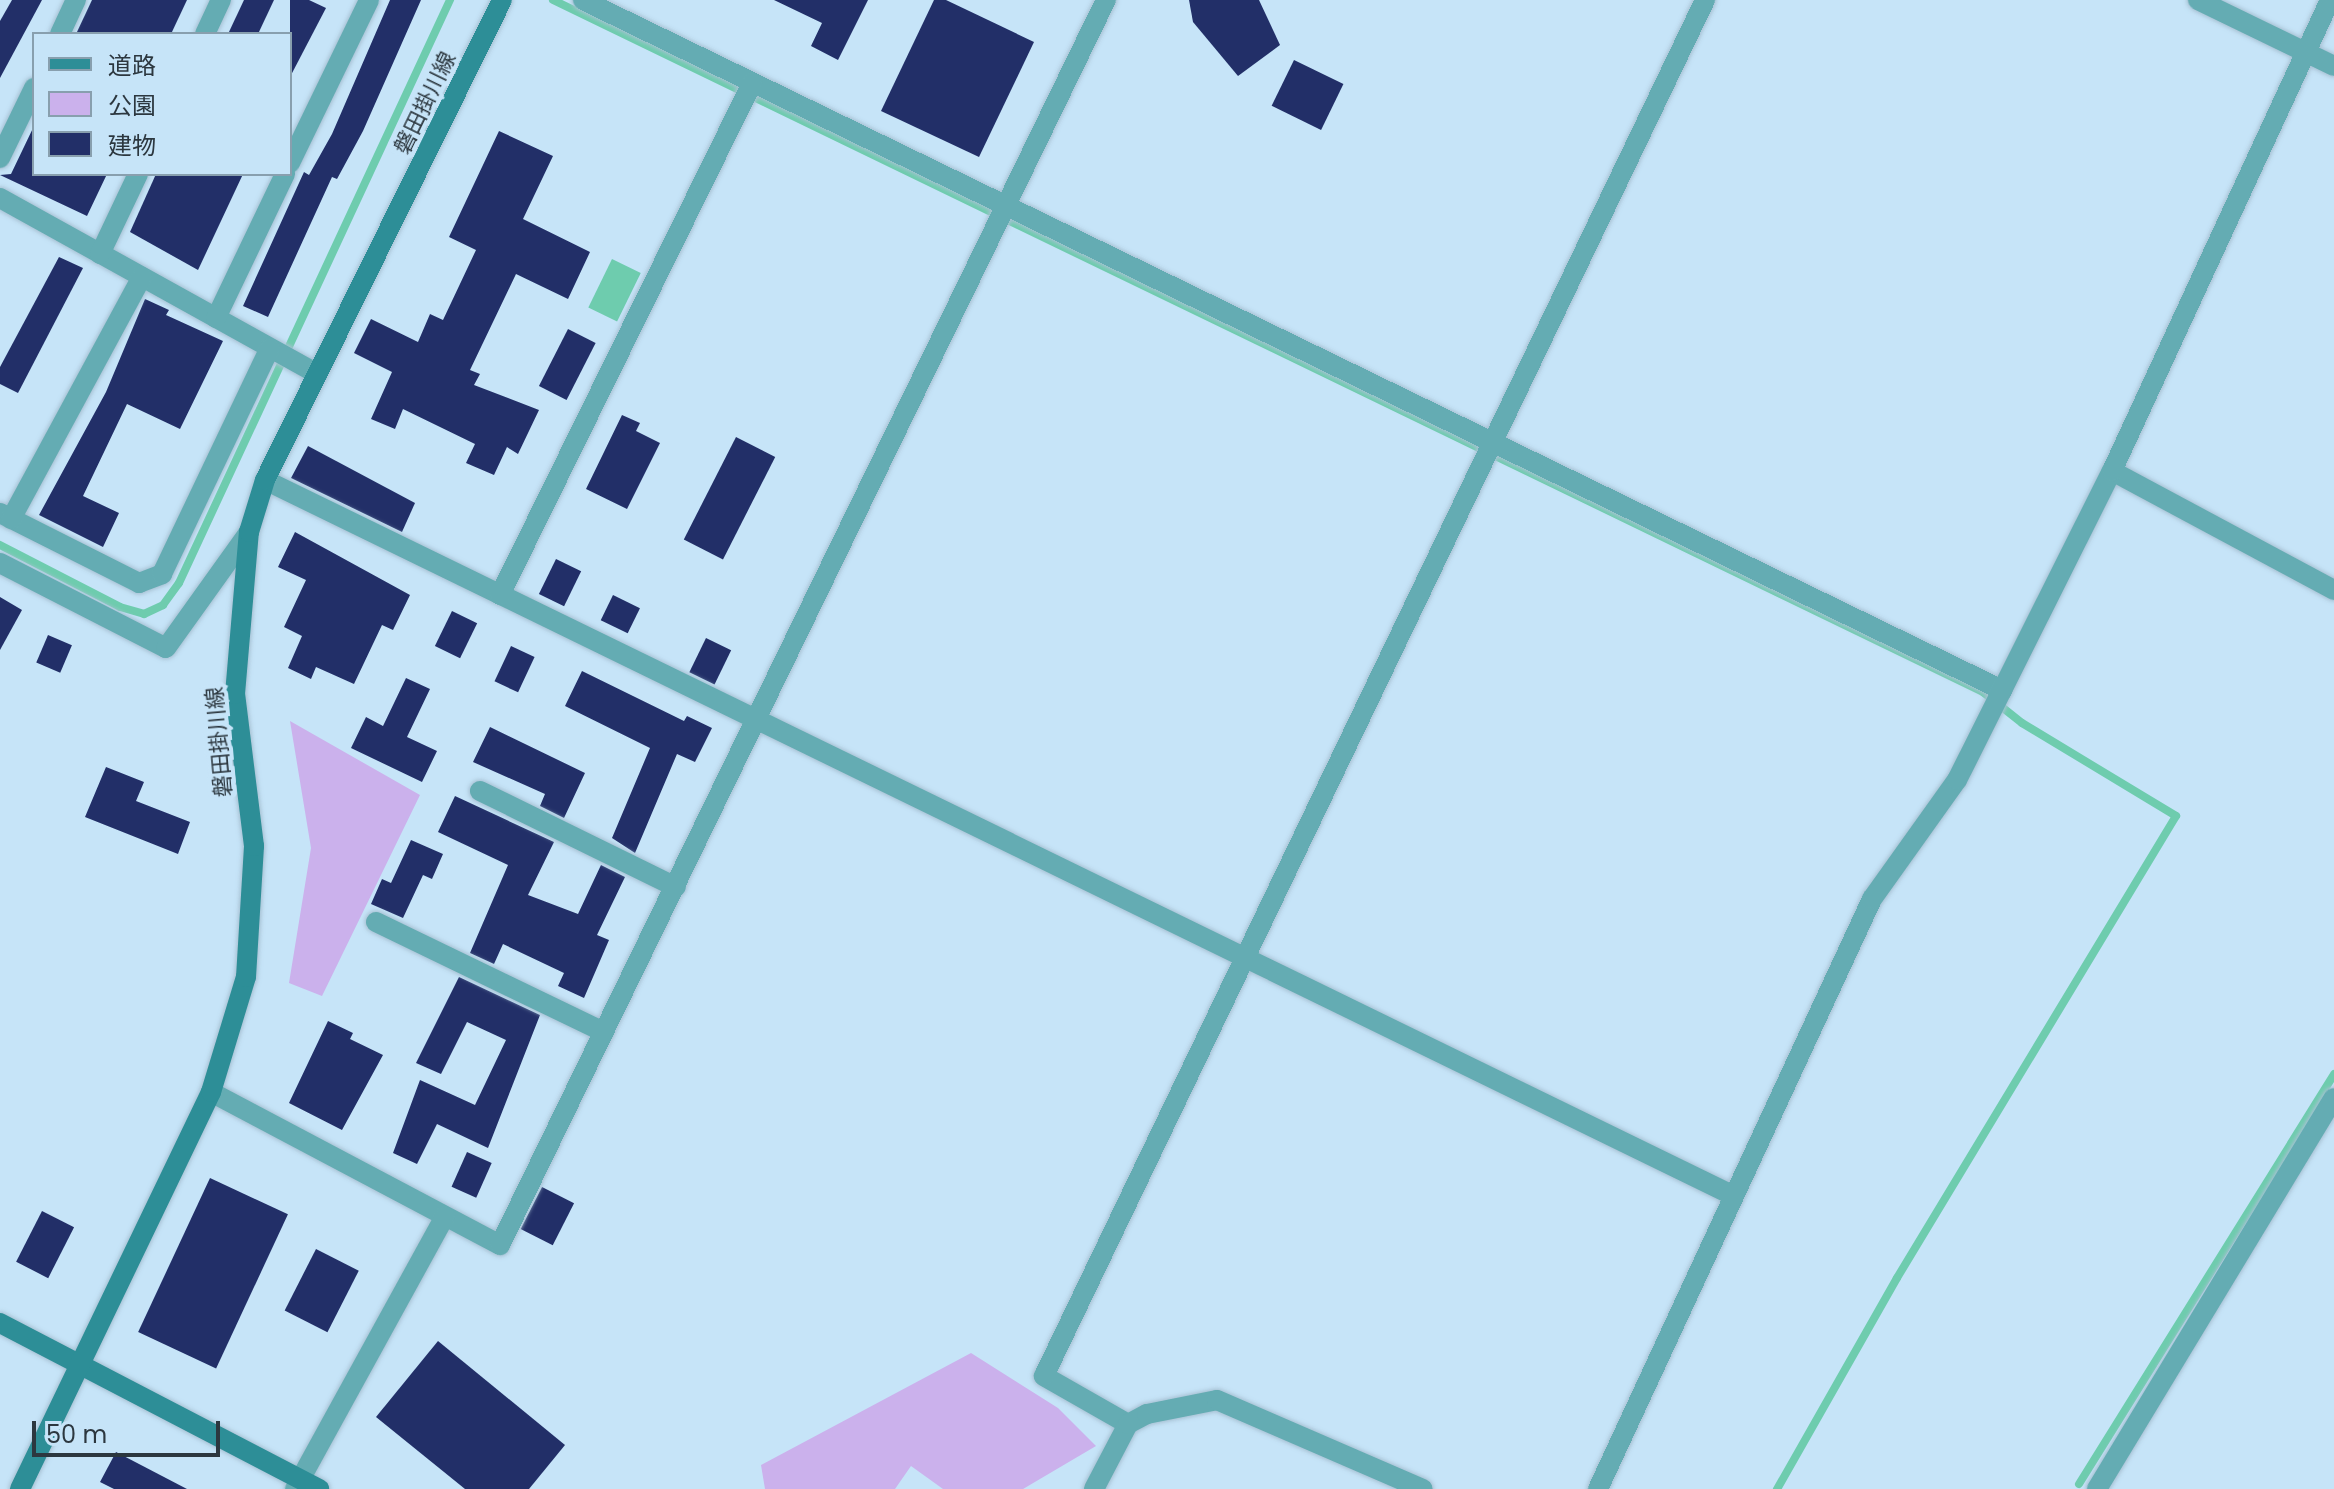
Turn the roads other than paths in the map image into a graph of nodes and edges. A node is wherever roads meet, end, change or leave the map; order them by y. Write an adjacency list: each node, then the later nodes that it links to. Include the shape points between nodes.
1 (76, 0): 10 (street)
2 (221, 0): 11 (street)
3 (369, 0): 17 (street)
4 (502, 0): 26 (main road, 磐田掛川線)
5 (583, 0): 14 (street)
6 (1106, 0): 21 (street)
7 (1705, 0): 27 (street)
8 (2198, 0): 12 (street)
9 (2330, 0): 12 (street)
10 (61, 32)
11 (206, 32)
12 (2305, 52): 13 (street); 28 (street)
13 (2334, 66)
14 (752, 83): 21 (street); 34 (street)
15 (32, 92): 16 (street)
16 (0, 158)
17 (292, 159)
18 (137, 176): 22 (street)
19 (284, 176): 24 (street)
20 (0, 198): 22 (street)
21 (1006, 208): 27 (street); 36 (street)
22 (100, 254): 23 (street)
23 (142, 277): 24 (street); 30 (street)
24 (216, 318): 25 (street)
25 (270, 348): 26 (street); 30 (street, via 162,574 139,583)
26 (317, 374): 29 (main road, 磐田掛川線)
27 (1492, 440): 35 (street); 40 (street)
28 (2112, 471): 33 (street); 35 (street)
29 (265, 480): 31 (main road, 磐田掛川線); 34 (street)
30 (6, 516)
31 (249, 532): 32 (street, via 166,648); 42 (main road, 磐田掛川線, via 235,694 254,846 246,977)
32 (0, 563)
33 (2334, 590)
34 (500, 595): 36 (street)
35 (2002, 690): 44 (street, via 1957,780 1872,899)
36 (758, 720): 38 (street); 40 (street)
37 (480, 791): 38 (street)
38 (676, 887): 41 (street)
39 (376, 922): 41 (street)
40 (1243, 957): 44 (street); 48 (street, via 1044,1376)
41 (604, 1032): 45 (street, via 500,1245)
42 (211, 1092): 45 (street); 47 (main road, 磐田掛川線)
43 (2334, 1098): 55 (street)
44 (1732, 1195): 54 (street)
45 (445, 1216): 49 (street)
46 (0, 1323): 47 (main road)
47 (81, 1366): 49 (main road); 50 (main road, 磐田掛川線)
48 (1128, 1424): 52 (street); 53 (street, via 1147,1414 1217,1400)
49 (298, 1484): 51 (main road)
50 (20, 1489)
51 (319, 1489)
52 (1094, 1489)
53 (1423, 1489)
54 (1598, 1489)
55 (2097, 1489)

